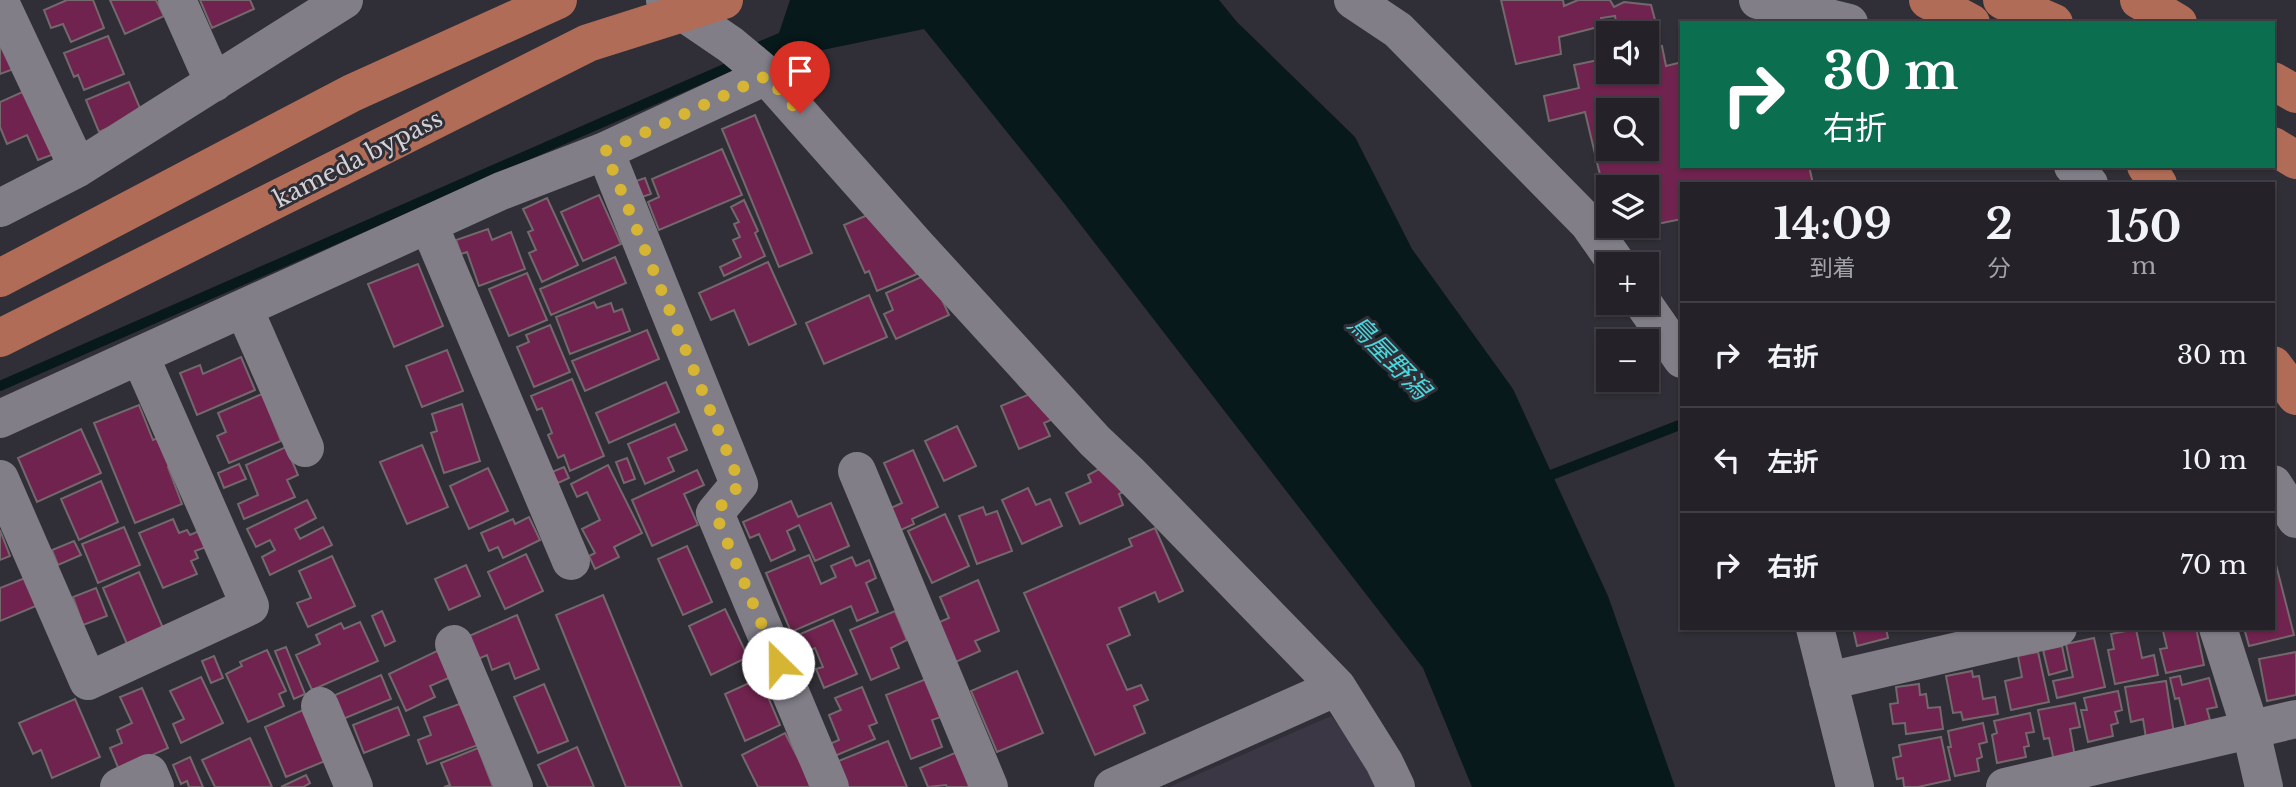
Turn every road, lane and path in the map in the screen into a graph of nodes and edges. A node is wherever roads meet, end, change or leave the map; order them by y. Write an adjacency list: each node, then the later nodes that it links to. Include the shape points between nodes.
1 (177, 0): 18 (street)
2 (344, 0): 18 (street)
3 (558, 0): 29 (highway, via 352,93)
4 (666, 0): 16 (street)
5 (724, 0): 32 (highway, kameda bypass, via 588,43)
6 (1353, 0): 28 (street, via 1398,30 1589,224)
7 (1758, 0): 12 (street)
8 (1928, 0): 13 (highway)
9 (2002, 0): 14 (highway)
10 (2139, 0): 15 (highway)
11 (0, 2): 23 (street)
12 (1841, 21)
13 (1967, 21)
14 (2049, 21)
15 (2175, 21)
16 (764, 73): 21 (street); 49 (street, via 1096,441)
17 (2275, 82): 19 (highway)
18 (214, 83): 23 (street)
19 (2296, 94)
20 (2275, 147): 22 (highway)
21 (605, 151): 27 (street); 57 (street, via 740,484 715,513)
22 (2296, 160)
23 (78, 168): 26 (street)
24 (2075, 168): 25 (street)
25 (2087, 182)
26 (0, 208)
27 (429, 225): 30 (street); 43 (street)
28 (1609, 252)
29 (0, 278)
30 (244, 309): 33 (street); 38 (street)
31 (1651, 315): 34 (street)
32 (0, 338)
33 (140, 356): 37 (street); 40 (street, via 250,606 88,681)
34 (1680, 356)
35 (2275, 368): 36 (highway)
36 (2296, 396)
37 (0, 419)
38 (305, 448)
39 (856, 471): 58 (street)
40 (0, 479)
41 (2275, 487): 42 (street)
42 (2296, 519)
43 (571, 561)
44 (1815, 630): 48 (street)
45 (2049, 630): 48 (street)
46 (2219, 630): 52 (street)
47 (454, 644): 56 (street)
48 (1828, 681): 61 (street)
49 (1337, 687): 59 (street); 60 (street)
50 (320, 706): 55 (street)
51 (2296, 719): 52 (street)
52 (2251, 731): 62 (street); 63 (street)
53 (120, 787): 54 (street, via 149,773)
54 (155, 787)
55 (354, 787)
56 (514, 787)
57 (830, 787)
58 (989, 787)
59 (1113, 787)
60 (1396, 787)
61 (1855, 787)
62 (2005, 787)
63 (2264, 787)

